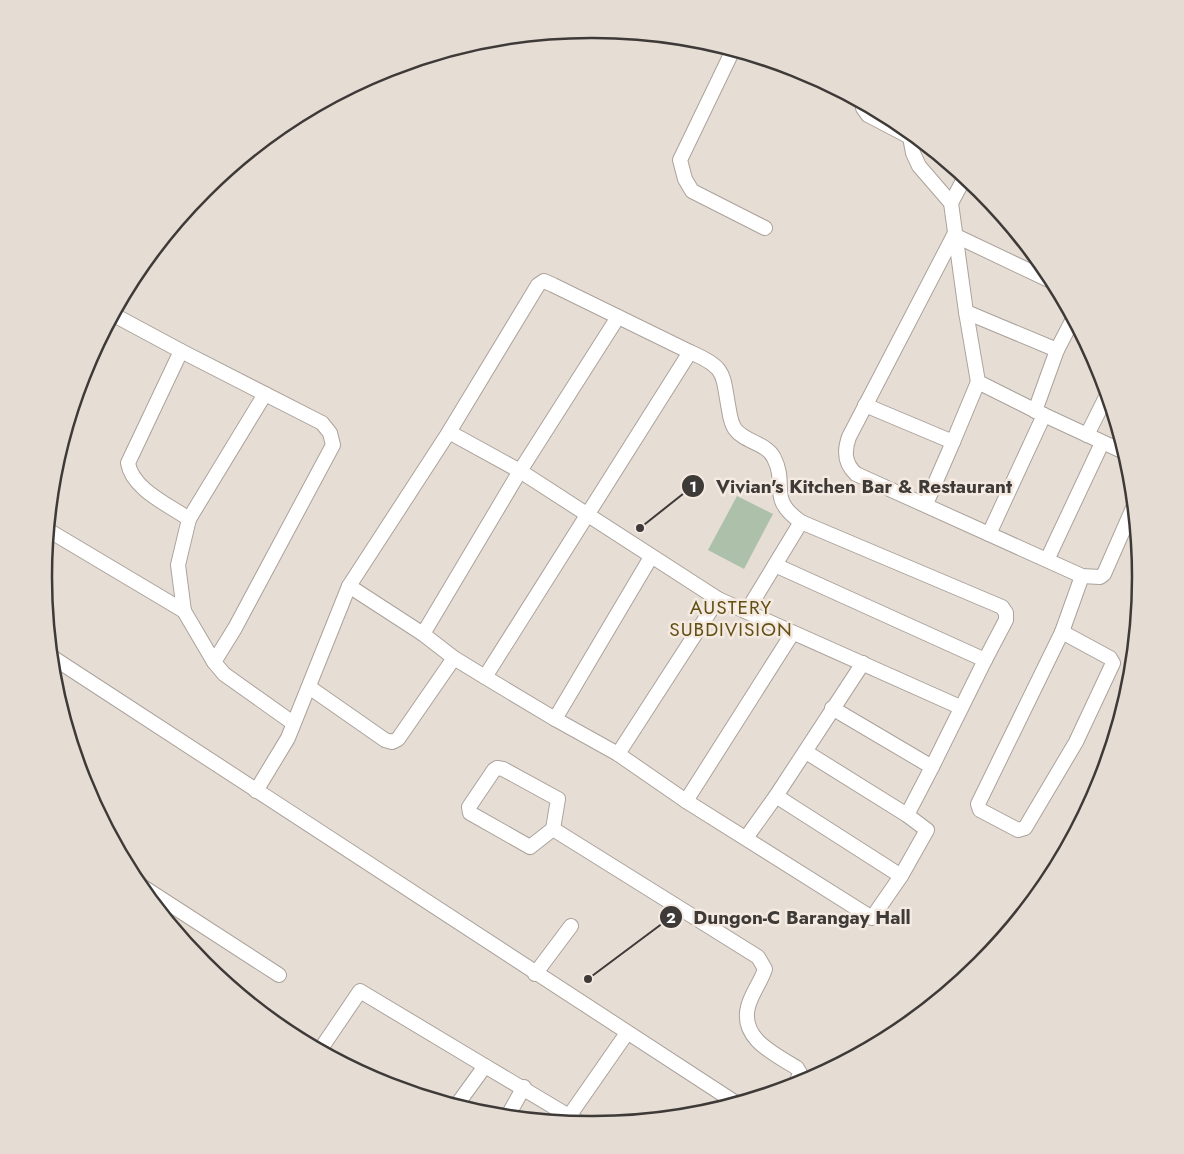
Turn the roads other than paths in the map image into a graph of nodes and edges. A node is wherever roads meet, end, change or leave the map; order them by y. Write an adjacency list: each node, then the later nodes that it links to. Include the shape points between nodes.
1 (730, 56): 5 (street, via 680,160 681,169 692,191)
2 (912, 143): 4 (street, via 919,166)
3 (961, 184): 4 (street)
4 (951, 203): 6 (street)
5 (765, 228)
6 (954, 235): 7 (street); 8 (street); 18 (street)
7 (1040, 276)
8 (966, 312): 12 (street); 15 (street)
9 (618, 317): 14 (street); 20 (street, via 544,281 538,285); 25 (street)
10 (119, 318): 13 (street)
11 (1069, 326): 12 (street)
12 (1057, 350): 19 (street)
13 (180, 351): 16 (street); 28 (street, via 128,463 136,482)
14 (690, 352): 27 (street); 30 (street, via 713,362 722,373 733,426 773,455 783,504)
15 (978, 382): 19 (street); 22 (street)
16 (266, 394): 28 (street); 47 (street, via 322,424 330,433 333,445)
17 (1103, 403): 21 (street)
18 (865, 405): 22 (street); 26 (street, via 844,449 850,469)
19 (1040, 413): 21 (street); 32 (street)
20 (449, 432): 25 (street); 37 (street)
21 (1087, 435): 23 (street)
22 (953, 442): 26 (street)
23 (1102, 443): 24 (street); 34 (street)
24 (1116, 449)
25 (520, 471): 27 (street); 42 (street)
26 (926, 504): 32 (street)
27 (588, 514): 33 (street); 49 (street)
28 (189, 519): 40 (street, via 178,565)
29 (1128, 521): 36 (street, via 1104,574 1100,577)
30 (801, 522): 35 (street); 45 (street, via 1002,607 1006,620)
31 (55, 534): 40 (street)
32 (989, 534): 34 (street)
33 (651, 557): 38 (street); 53 (street)
34 (1047, 560): 36 (street)
35 (775, 565): 39 (street); 45 (street)
36 (1082, 576): 41 (street)
37 (349, 586): 42 (street); 50 (street)
38 (718, 600): 39 (street); 56 (street)
39 (747, 611): 43 (street)
40 (184, 612): 47 (street)
41 (1062, 632): 41 (street, via 978,804 980,810 1018,830 1025,828 1071,750 1113,663 1110,658)
42 (422, 634): 44 (street)
43 (792, 634): 48 (street); 60 (street)
44 (454, 658): 49 (street); 50 (street, via 398,739 392,742)
45 (985, 660): 51 (street)
46 (60, 662): 58 (street)
47 (214, 662): 54 (street, via 229,679)
48 (863, 663): 51 (street); 52 (street)
49 (486, 677): 53 (street)
50 (310, 687): 54 (street)
51 (960, 707): 57 (street)
52 (832, 708): 55 (street); 57 (street)
53 (556, 719): 56 (street)
54 (293, 723): 58 (street, via 288,738)
55 (806, 752): 59 (street); 61 (street)
56 (618, 754): 60 (street)
57 (932, 767): 61 (street)
58 (256, 791): 67 (street)
59 (776, 796): 63 (street); 64 (street)
60 (686, 801): 63 (street)
61 (907, 815): 64 (street, via 927,830)
62 (553, 829): 62 (street, via 530,847 470,813 469,807 494,770 503,769 558,799); 72 (street, via 758,957 765,969 748,1006 748,1025 758,1043)
63 (746, 838): 64 (street, via 872,918)
64 (901, 876)
65 (157, 896): 68 (street)
66 (571, 926): 67 (street)
67 (535, 974): 69 (street)
68 (279, 975)
69 (627, 1032): 74 (street); 78 (street)
70 (324, 1045): 71 (street, via 360,991)
71 (485, 1066): 73 (street); 75 (street)
72 (799, 1074)
73 (524, 1087): 76 (street); 77 (street)
74 (728, 1099)
75 (460, 1100)
76 (512, 1110)
77 (562, 1115)
78 (570, 1115)

